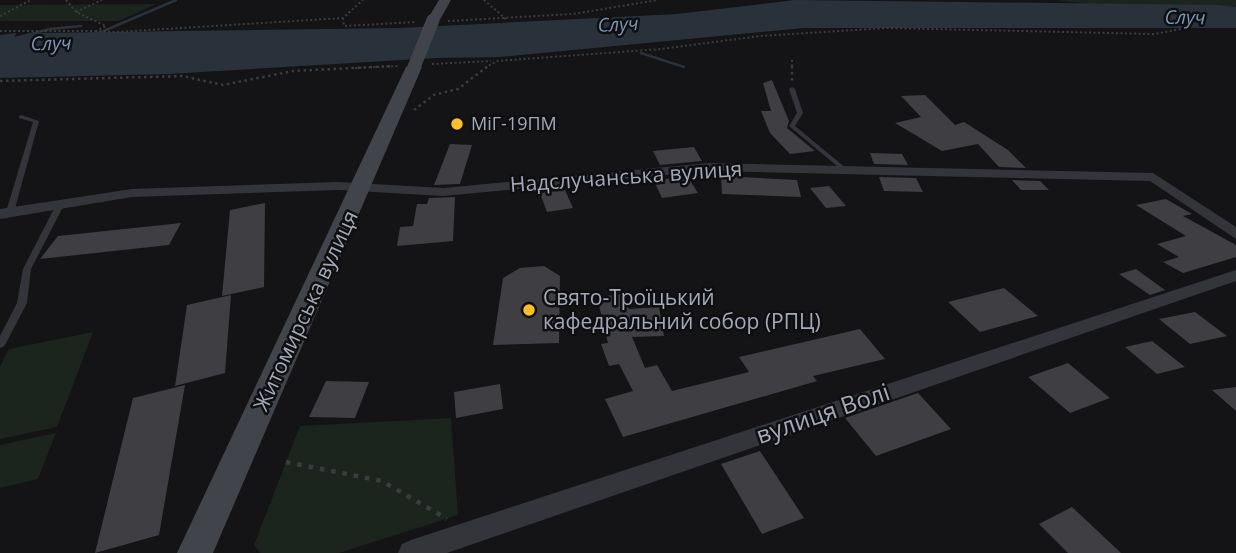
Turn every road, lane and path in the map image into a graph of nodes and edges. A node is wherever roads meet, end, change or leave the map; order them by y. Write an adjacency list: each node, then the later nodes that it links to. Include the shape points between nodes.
1 (31, 0): 9 (path)
2 (66, 0): 8 (path)
3 (102, 0): 8 (path)
4 (363, 0): 10 (path)
5 (445, 0): 12 (main road, Житомирська вулиця)
6 (484, 0): 11 (path)
7 (658, 0): 11 (path, via 592,12)
8 (76, 12): 15 (path, via 106,26)
9 (0, 16)
10 (343, 18): 12 (path, via 344,26); 15 (path, via 244,27)
11 (506, 19): 12 (path)
12 (434, 21): 18 (main road, Житомирська вулиця, bridge)
13 (1181, 29): 17 (path, via 1154,34 887,29)
14 (0, 31): 15 (path)
15 (96, 31)
16 (792, 60): 20 (path)
17 (497, 61): 18 (path); 21 (path, via 458,89)
18 (417, 65): 19 (path, via 293,71 223,85 182,76); 24 (main road, Житомирська вулиця)
19 (0, 81)
20 (792, 89): 23 (lane, via 800,113 792,126)
21 (405, 112)
22 (21, 117): 26 (lane, via 36,121)
23 (845, 170): 24 (street, Надслучанська вулиця, via 709,167 443,191); 27 (street, Надслучанська вулиця, via 1153,177)
24 (362, 188): 25 (street, Надслучанська вулиця, via 132,193); 32 (main road, Житомирська вулиця)
25 (61, 203): 26 (street, Надслучанська вулиця); 29 (lane, via 27,270 22,303)
26 (5, 213)
27 (1236, 234)
28 (1236, 275): 31 (street, вулиця Волі)
29 (0, 345)
30 (286, 461): 31 (path, via 382,481)
31 (471, 533): 33 (street, вулиця Волі)
32 (195, 553)
33 (411, 553)

